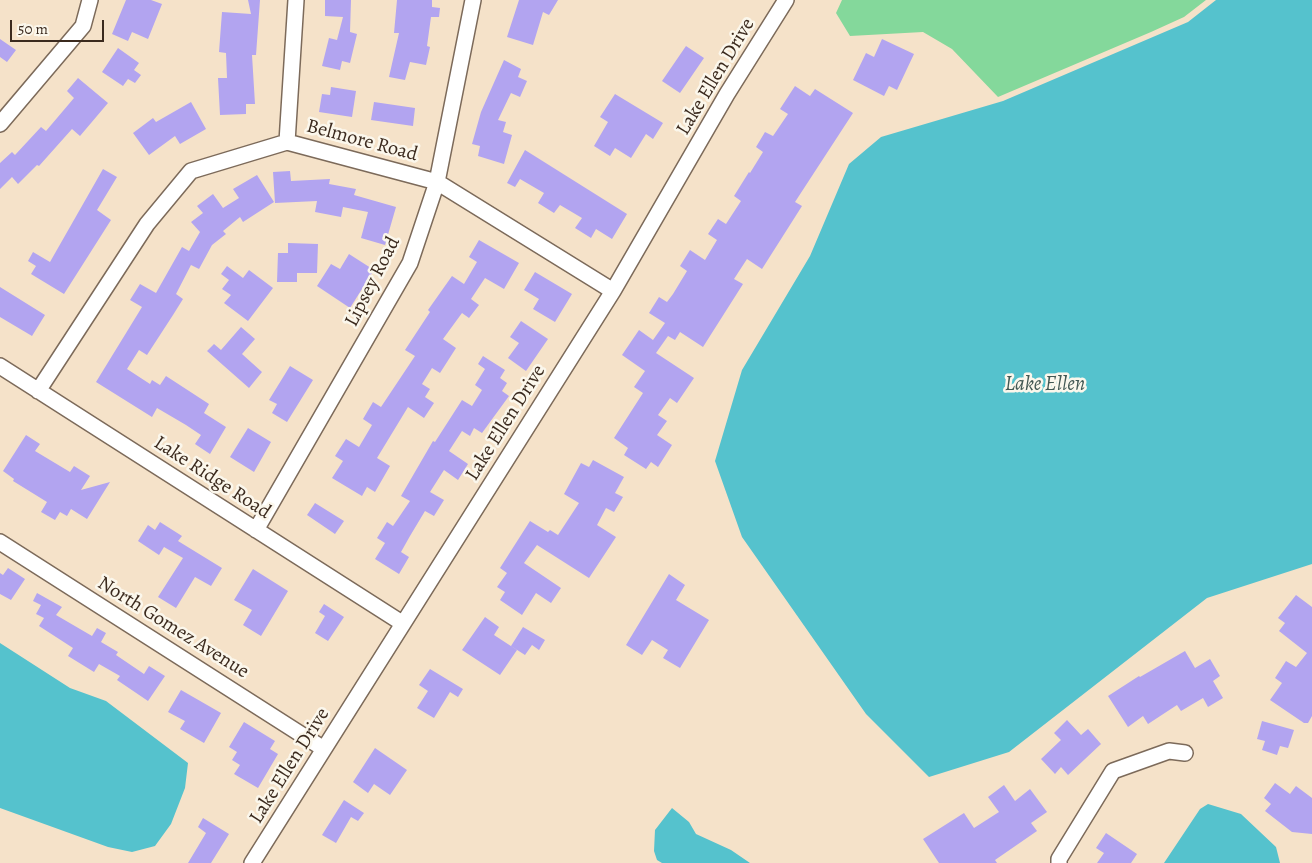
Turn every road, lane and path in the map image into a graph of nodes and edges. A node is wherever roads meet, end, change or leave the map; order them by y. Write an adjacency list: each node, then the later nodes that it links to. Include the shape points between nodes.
1 (90, 0): 5 (street, via 82,26)
2 (296, 0): 6 (street)
3 (474, 0): 7 (street, Lipsey Road)
4 (786, 0): 8 (street, Lake Ellen Drive, via 727,94)
5 (0, 124)
6 (287, 142): 7 (street, Belmore Road); 10 (street, Belmore Road, via 191,171 147,224)
7 (437, 182): 8 (street, Belmore Road); 11 (street, Lipsey Road, via 410,263)
8 (613, 291): 13 (street, Lake Ellen Drive)
9 (0, 366): 10 (street, Lake Ridge Road)
10 (38, 391): 11 (street, Lake Ridge Road)
11 (256, 530): 13 (street, Lake Ridge Road)
12 (0, 542): 14 (street, North Gomez Avenue)
13 (402, 624): 14 (street, Lake Ellen Drive)
14 (324, 749): 16 (street, Lake Ellen Drive)
15 (1185, 753): 17 (street, via 1169,751 1113,771 1059,858)
16 (252, 863)
17 (1059, 863)

